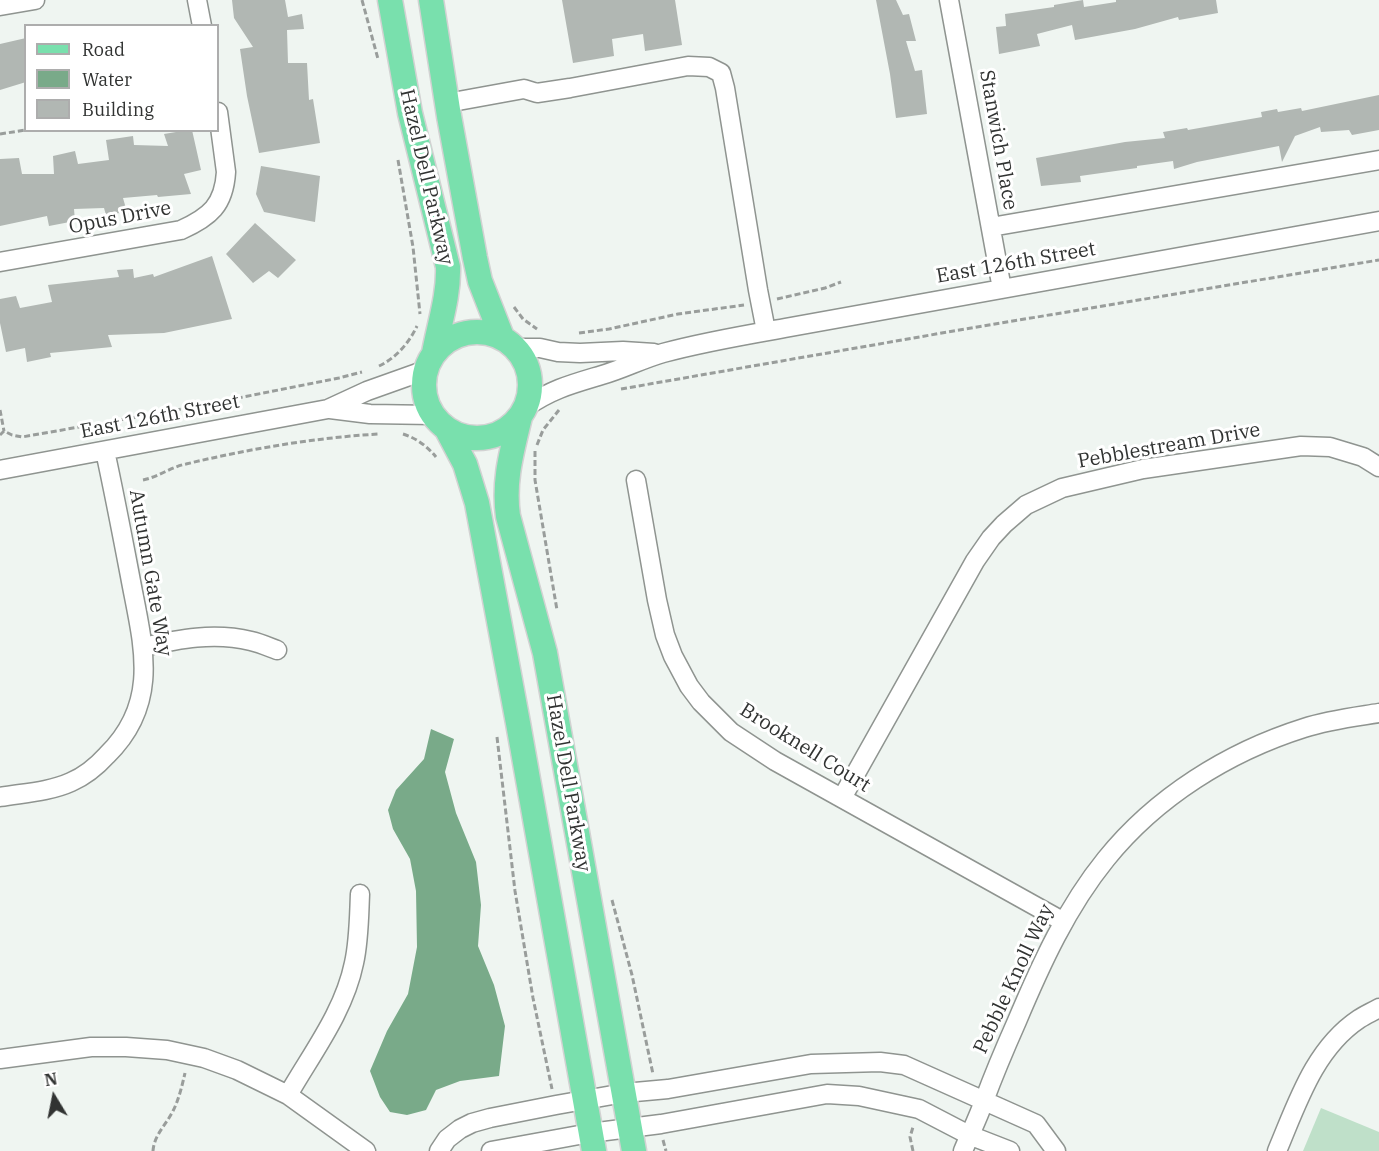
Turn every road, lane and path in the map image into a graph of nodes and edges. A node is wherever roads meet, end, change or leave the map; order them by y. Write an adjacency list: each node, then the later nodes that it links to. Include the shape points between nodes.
1 (35, 0): 7 (street)
2 (197, 0): 8 (street)
3 (362, 0): 9 (path)
4 (390, 0): 29 (main road, Hazel Dell Parkway, via 410,114 448,267 449,284)
5 (430, 0): 10 (main road, Hazel Dell Parkway)
6 (949, 0): 17 (street, Stanwich Place)
7 (0, 6)
8 (202, 24)
9 (379, 64)
10 (447, 103): 23 (street, via 524,89 537,93 570,88 688,66 709,67 721,73); 27 (main road, Hazel Dell Parkway, via 477,271)
11 (219, 119): 19 (street, Opus Drive, via 226,182 217,204 200,222 182,230)
12 (24, 130): 13 (path)
13 (0, 134)
14 (398, 159): 30 (path, via 413,247 419,321 403,347)
15 (1379, 160): 17 (street)
16 (1379, 221): 21 (street, East 126th Street)
17 (991, 227): 21 (street, Stanwich Place)
18 (1379, 260): 32 (path)
19 (0, 262)
20 (842, 282): 23 (path)
21 (1002, 289): 25 (street, East 126th Street)
22 (510, 299): 24 (path, via 523,320)
23 (760, 302): 25 (street); 26 (path)
24 (539, 330)
25 (766, 331): 28 (street, East 126th Street)
26 (575, 334)
27 (509, 343): 28 (street, East 126th Street, via 558,352); 29 (main road, via 484,332 465,333 448,340); 36 (main road, via 526,364 531,381)
28 (662, 353): 36 (street, East 126th Street, via 552,391)
29 (430, 362): 34 (street, East 126th Street); 37 (main road, via 424,379 425,398)
30 (376, 368)
31 (368, 370): 38 (path, via 193,407 27,436)
32 (618, 390)
33 (562, 407): 47 (path, via 537,443)
34 (328, 409): 37 (street, East 126th Street); 42 (street, East 126th Street)
35 (0, 410): 38 (path)
36 (523, 412): 37 (main road, via 504,431 485,438 465,437); 61 (main road, Hazel Dell Parkway, via 507,474 508,516 545,653)
37 (440, 422): 63 (main road, Hazel Dell Parkway, via 465,464 477,503)
38 (4, 431): 41 (path)
39 (393, 433): 43 (path, via 415,438)
40 (385, 434): 46 (path, via 239,452 182,465)
41 (0, 435)
42 (105, 451): 45 (street, East 126th Street); 49 (street, Autumn Gate Way)
43 (440, 462)
44 (1379, 467): 54 (street, Pebblestream Drive, via 1363,457 1330,447 1300,446 1143,469 1062,488 1026,505 991,538 975,561)
45 (0, 470)
46 (143, 480)
47 (535, 480)
48 (636, 480): 54 (street, Brooknell Court, via 665,635 689,686 731,732)
49 (142, 647): 50 (street, via 197,637 223,637); 53 (street, Autumn Gate Way, via 144,672 138,711 114,749 71,782)
50 (277, 650)
51 (1379, 713): 56 (street, Pebble Knoll Way, via 1282,735 1196,779 1135,827 1100,867)
52 (496, 730): 60 (path, via 514,891)
53 (0, 797)
54 (842, 798): 56 (street, Brooknell Court)
55 (360, 894): 62 (street, via 354,963 345,995)
56 (1064, 922): 64 (street, Pebble Knoll Way, via 1040,968)
57 (1379, 1008): 79 (street, via 1358,1019 1320,1058)
58 (0, 1059): 62 (street, via 91,1047 167,1050 237,1070)
59 (184, 1073): 70 (path, via 177,1103 157,1135)
60 (552, 1088)
61 (624, 1094): 63 (street); 64 (street, via 811,1064 880,1062 904,1065); 66 (main road, Hazel Dell Parkway)
62 (288, 1095): 71 (street)
63 (585, 1100): 67 (main road, Hazel Dell Parkway); 72 (street, via 472,1123 447,1139)
64 (984, 1101): 69 (street, Pebble Knoll Way); 78 (street, via 1036,1124)
65 (913, 1125): 76 (path)
66 (630, 1127): 67 (street); 69 (street, via 827,1094 859,1096 919,1109); 74 (main road, Hazel Dell Parkway)
67 (592, 1142): 73 (street)
68 (664, 1142): 75 (path)
69 (966, 1143): 77 (street)
70 (153, 1151)
71 (366, 1151)
72 (439, 1151)
73 (491, 1151)
74 (634, 1151)
75 (666, 1151)
76 (913, 1151)
77 (1010, 1151)
78 (1056, 1151)
79 (1277, 1151)

